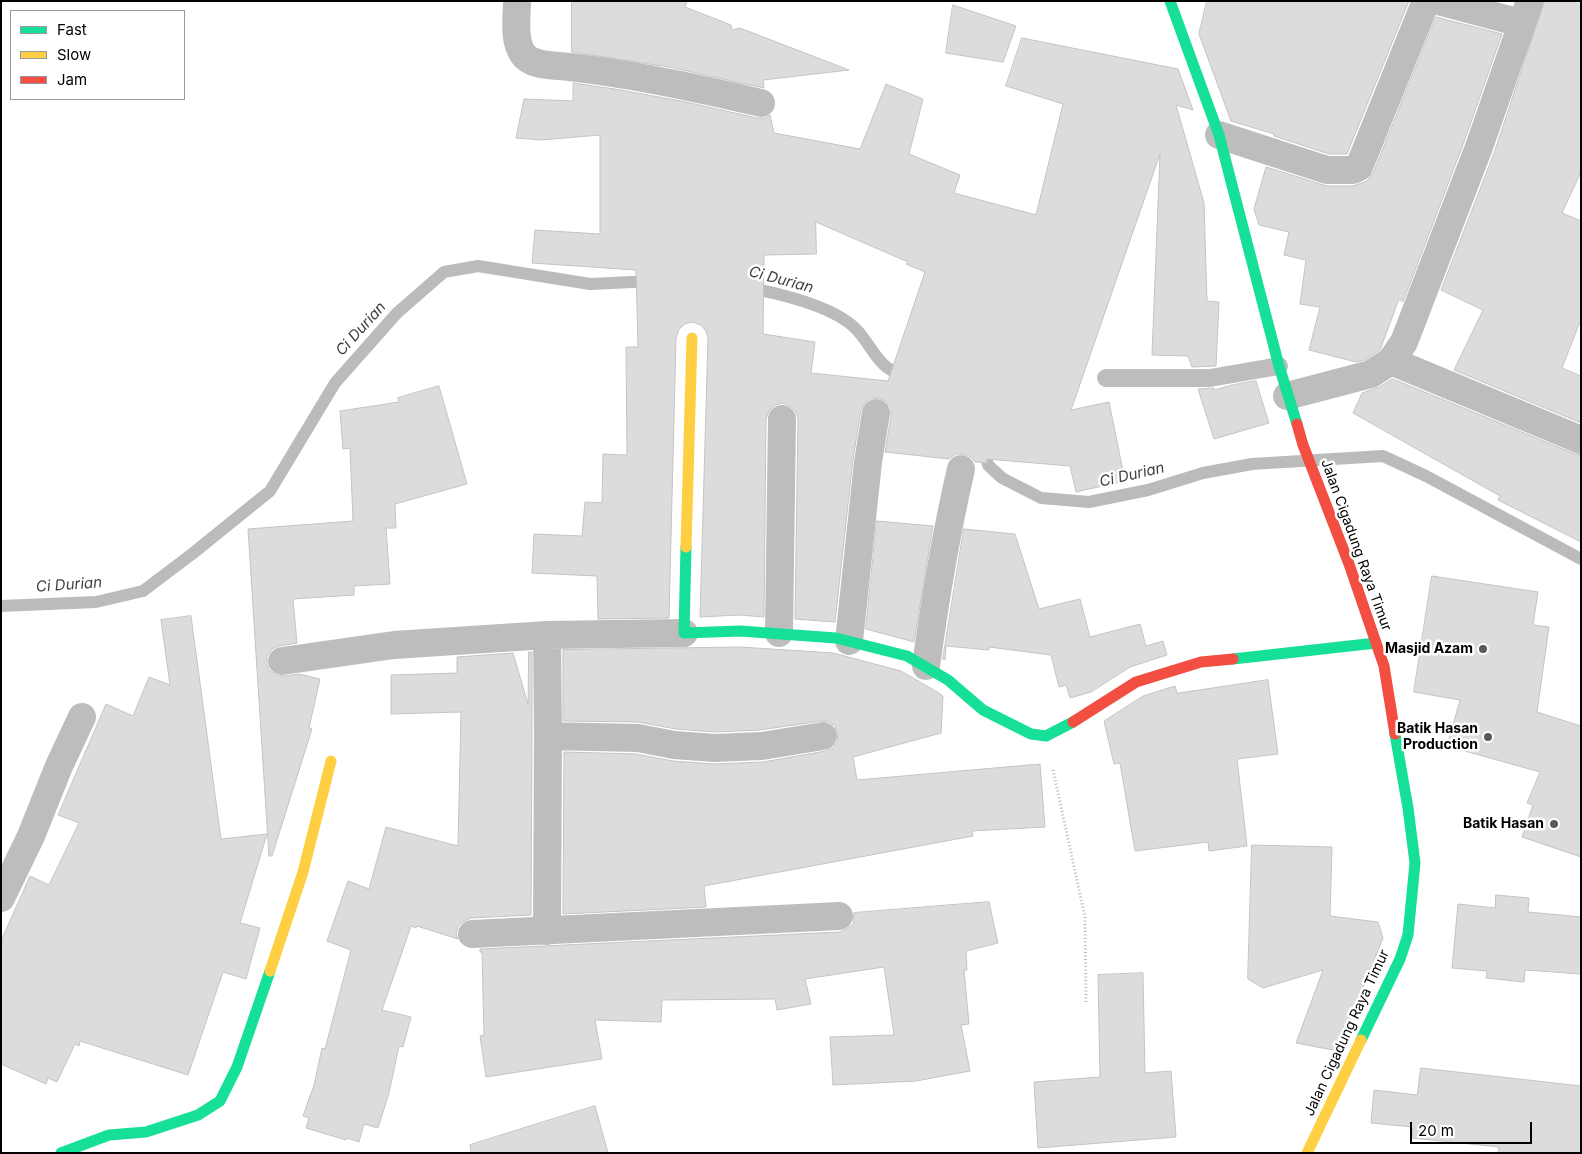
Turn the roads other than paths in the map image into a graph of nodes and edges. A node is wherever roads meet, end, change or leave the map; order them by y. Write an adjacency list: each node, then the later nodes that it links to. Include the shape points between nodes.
1 (517, 1): 6 (street, via 517,39 523,54 536,63 600,70)
2 (1170, 1): 7 (street, Jalan Cigadung Raya Timur)
3 (1426, 1): 7 (street, via 1359,167 1327,170)
4 (1438, 1): 5 (street)
5 (1526, 12): 9 (street, via 1479,147 1404,342)
6 (761, 103)
7 (1219, 135): 10 (street, Jalan Cigadung Raya Timur)
8 (692, 338): 18 (street)
9 (1391, 361): 12 (street, via 1371,374); 15 (street)
10 (1279, 366): 11 (lane, via 1210,378); 12 (street, Jalan Cigadung Raya Timur)
11 (1106, 378)
12 (1288, 396): 21 (street, Jalan Cigadung Raya Timur)
13 (876, 413): 20 (street)
14 (782, 419): 17 (street)
15 (1581, 440)
16 (961, 469): 23 (street, via 945,544)
17 (779, 632): 18 (street); 20 (street)
18 (684, 633): 19 (street)
19 (547, 635): 22 (street, via 394,645); 25 (street)
20 (849, 641): 23 (street, via 907,656)
21 (1376, 643): 23 (street, via 1201,662 1181,667 1136,682 1046,736 1030,734 983,710); 33 (street, Jalan Cigadung Raya Timur, via 1384,666 1415,863 1408,935 1400,959)
22 (282, 661)
23 (926, 666)
24 (82, 717): 28 (street, via 32,836)
25 (548, 736): 26 (street, via 638,738 715,748 762,746); 30 (street)
26 (823, 736)
27 (331, 761): 32 (street, via 303,872 237,1067 220,1101 198,1115 146,1132 109,1134)
28 (1, 898)
29 (839, 916): 30 (street)
30 (547, 931): 31 (street)
31 (472, 934)
32 (62, 1153)
33 (1307, 1153)

